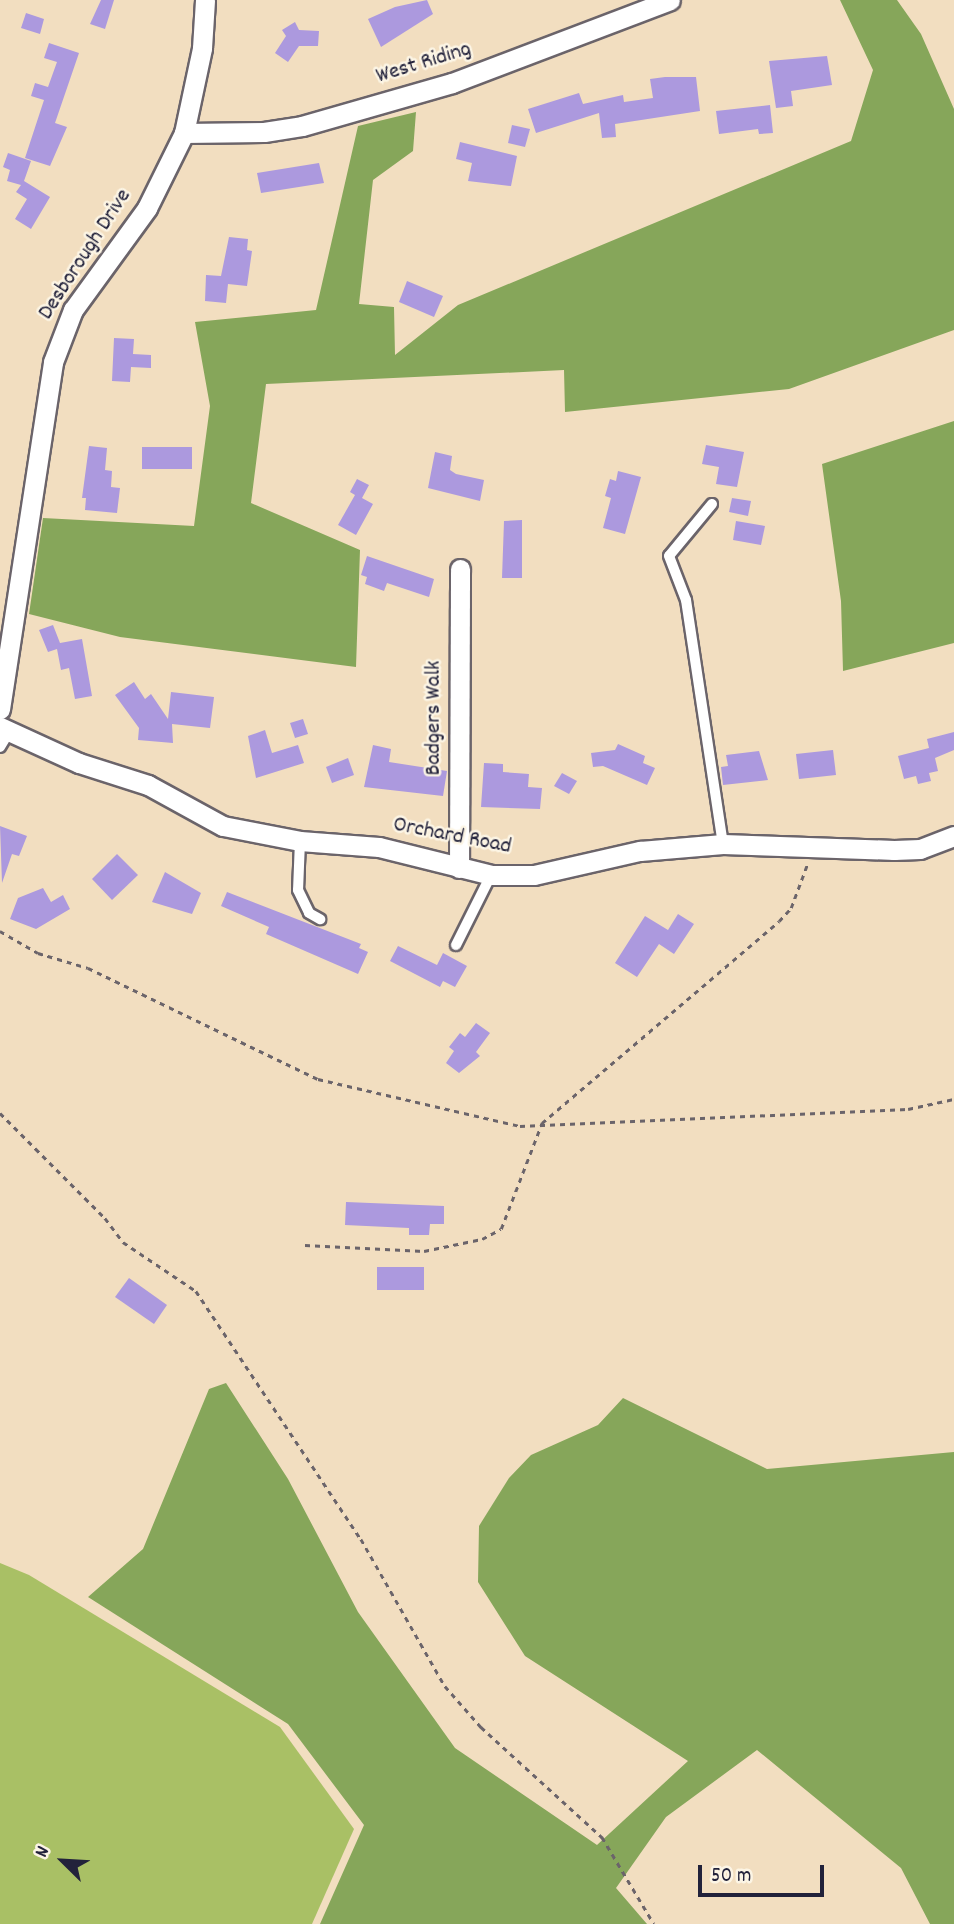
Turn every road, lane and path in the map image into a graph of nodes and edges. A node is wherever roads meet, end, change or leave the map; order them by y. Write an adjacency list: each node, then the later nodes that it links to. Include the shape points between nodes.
1 (205, 0): 3 (street, Desborough Drive, via 202,48)
2 (670, 0): 3 (street, West Riding, via 452,83 302,126 264,132)
3 (184, 132): 6 (street, Desborough Drive, via 147,208 73,310 61,335 53,362)
4 (712, 504): 10 (lane, via 669,556 686,600)
5 (460, 569): 12 (street, Badgers Walk)
6 (0, 709)
7 (3, 735): 9 (street, Orchard Road, via 148,785 223,826)
8 (954, 836): 11 (street, Orchard Road, via 920,849)
9 (300, 841): 12 (street, Orchard Road, via 379,847); 14 (lane, via 298,890 309,913)
10 (723, 844): 11 (street, Orchard Road); 13 (street, Orchard Road, via 639,851 534,875)
11 (814, 845): 19 (path, via 791,908 779,921)
12 (459, 868): 13 (street, Orchard Road)
13 (491, 875): 16 (lane)
14 (320, 919)
15 (0, 931): 19 (path, via 38,953 88,968 318,1079 520,1126)
16 (456, 944)
17 (954, 1099): 19 (path, via 908,1110)
18 (0, 1113): 21 (path, via 105,1217 122,1242 196,1292 361,1539 444,1686 481,1727 602,1837)
19 (542, 1123): 20 (path, via 501,1229 482,1239 424,1251)
20 (305, 1245)
21 (654, 1924)

